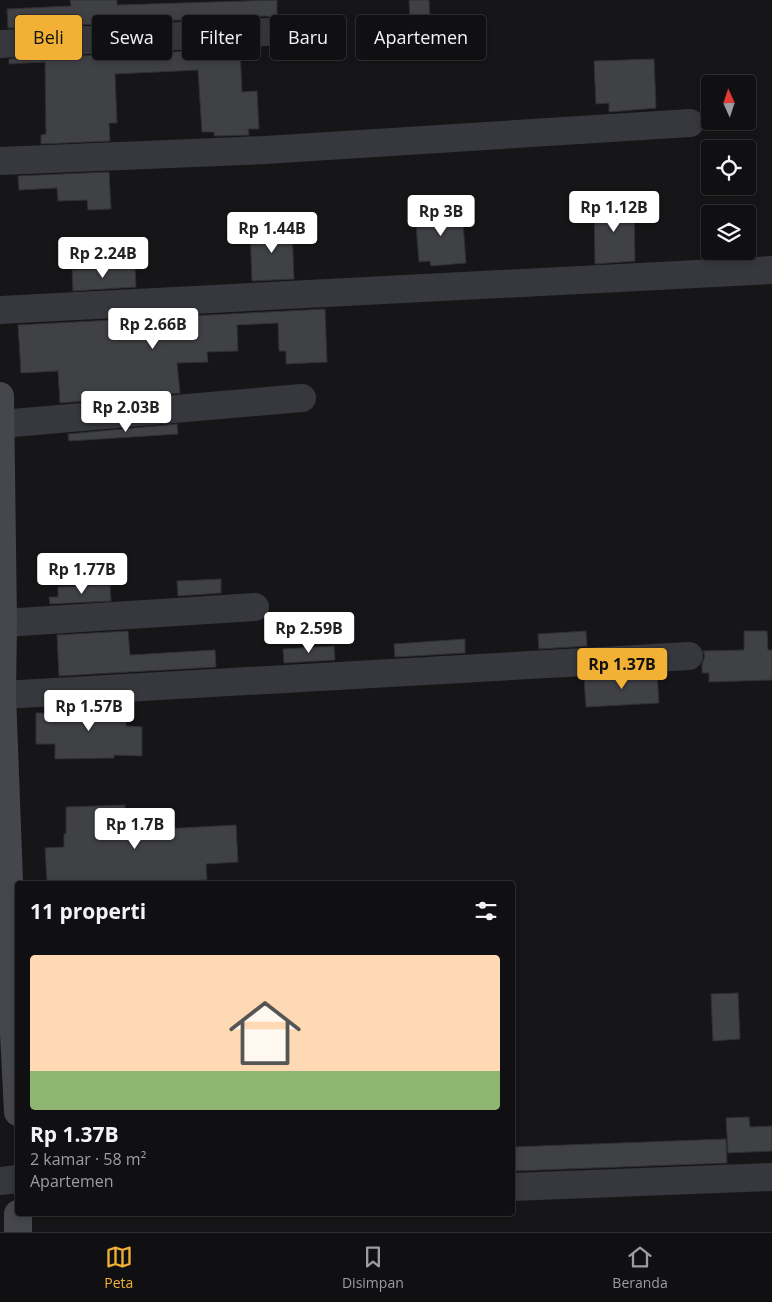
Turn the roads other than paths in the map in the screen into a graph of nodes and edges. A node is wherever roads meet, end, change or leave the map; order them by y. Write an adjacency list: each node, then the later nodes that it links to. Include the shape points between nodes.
1 (267, 32): 2 (street)
2 (0, 44)
3 (690, 124): 4 (street, via 265,150)
4 (0, 161)
5 (772, 270): 6 (street)
6 (0, 310)
7 (0, 396): 9 (main road)
8 (302, 398): 9 (street)
9 (1, 424): 11 (main road)
10 (255, 607): 11 (street)
11 (3, 623): 13 (main road)
12 (689, 656): 13 (street)
13 (2, 695): 14 (main road)
14 (5, 881): 15 (main road)
15 (15, 1045)
16 (772, 1177): 19 (street)
17 (15, 1179): 18 (street)
18 (0, 1181)
19 (515, 1187)
20 (18, 1216): 21 (main road)
21 (18, 1232)

